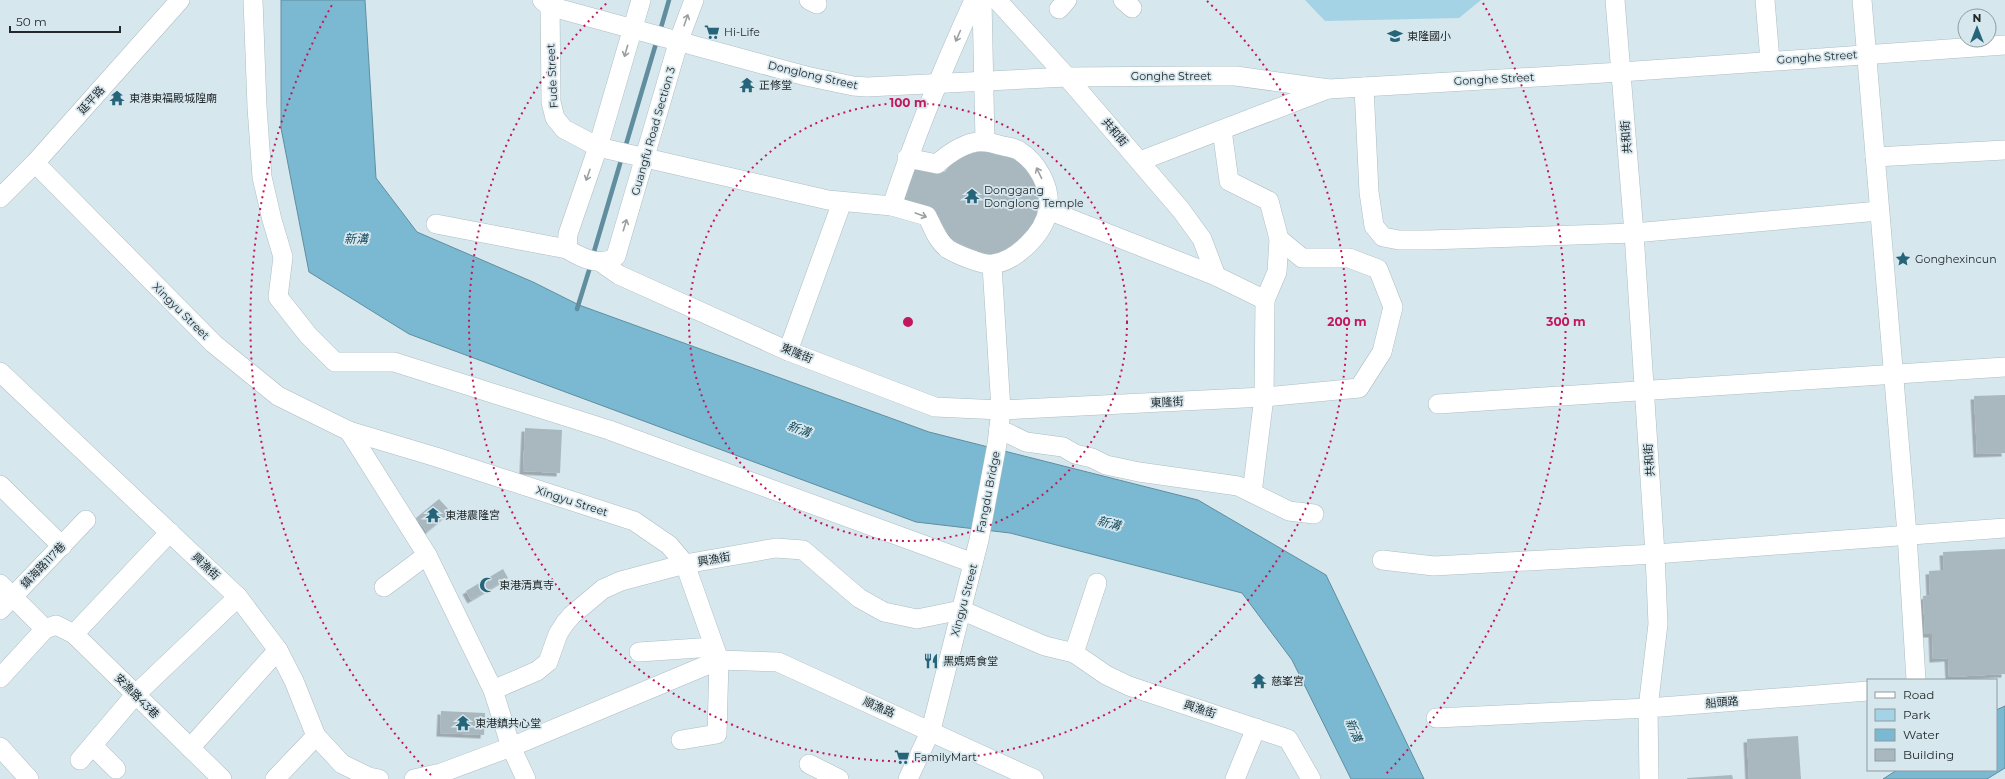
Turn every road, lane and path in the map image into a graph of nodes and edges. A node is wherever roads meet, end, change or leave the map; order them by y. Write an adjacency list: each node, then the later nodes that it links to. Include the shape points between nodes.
1 (180, 0): 31 (street, 延平路)
2 (253, 0): 67 (street, via 262,177 283,257 278,297 308,335 335,362 394,362 602,427)
3 (641, 0): 12 (street)
4 (694, 0): 13 (street, Guangfu Road Section 3, one-way to 4)
5 (974, 0): 20 (street, one-way to 20)
6 (982, 0): 19 (street)
7 (997, 0): 18 (street, 共和街)
8 (1615, 0): 17 (street, 共和街)
9 (1765, 0): 16 (street)
10 (1862, 0): 15 (street)
11 (547, 2): 12 (street, Fude Street); 25 (street, Fude Street, via 551,102 555,118 564,129)
12 (638, 30): 13 (street, Donglong Street); 25 (street, one-way to 25)
13 (675, 39): 20 (street, Donglong Street, via 806,76 854,86); 27 (street, Guangfu Road Section 3)
14 (2005, 45): 15 (street, Gonghe Street)
15 (1866, 53): 16 (street, Gonghe Street); 28 (street)
16 (1770, 61): 17 (street, Gonghe Street)
17 (1621, 72): 21 (street, Gonghe Street); 38 (street, 共和街)
18 (1067, 77): 19 (street, Gonghe Street); 22 (street, Gonghe Street, via 1236,76); 30 (street, 共和街)
19 (982, 82): 20 (street, Donglong Street); 24 (street)
20 (936, 84): 29 (street)
21 (1364, 87): 22 (street, Gonghe Street); 38 (street, via 1369,192 1374,226 1383,237 1429,240)
22 (1329, 89): 23 (street)
23 (1222, 130): 30 (street); 39 (street, via 1229,181 1269,201)
24 (984, 141): 29 (street, via 963,146 946,155 937,164); 35 (street, one-way to 24, via 1046,187 1036,167 1017,150)
25 (598, 147): 27 (street, Fude Street); 40 (street, one-way to 40, via 568,234)
26 (2005, 150): 28 (street)
27 (646, 157): 33 (street, Fude Street); 41 (street, Guangfu Road Section 3, one-way to 27, via 611,261 616,256)
28 (1875, 157): 36 (street)
29 (908, 158): 34 (street)
30 (1140, 161): 43 (street, 共和街, via 1182,210 1202,239)
31 (35, 163): 32 (street, 延平路); 53 (street, Xingyu Street, via 214,344 278,396)
32 (0, 198)
33 (842, 202): 34 (street, Fude Street); 45 (street)
34 (892, 206): 42 (street, Fude Street, one-way to 42, via 927,216 933,230 947,248 965,257)
35 (1048, 210): 42 (street, via 1027,247 1009,259); 43 (street)
36 (1879, 211): 38 (street); 48 (street)
37 (436, 224): 40 (street, 東隆街)
38 (1634, 233): 49 (street, 共和街)
39 (1279, 239): 44 (street, via 1277,272); 50 (street, 東隆街, via 1302,258 1349,258 1378,269 1393,307 1382,352 1359,388)
40 (570, 252): 41 (street, 東隆街)
41 (602, 263): 45 (street, 東隆街, via 619,275)
42 (992, 265): 52 (street)
43 (1216, 276): 44 (street)
44 (1265, 300): 50 (street)
45 (788, 351): 52 (street, 東隆街, via 935,407)
46 (2005, 367): 48 (street)
47 (0, 372): 60 (street, 興漁街)
48 (1894, 373): 49 (street); 61 (street)
49 (1644, 391): 51 (street); 65 (street, 共和街)
50 (1264, 397): 52 (street, 東隆街); 56 (street)
51 (1438, 404)
52 (1001, 410): 54 (street, Fangdu Bridge)
53 (349, 431): 64 (street); 68 (street, Xingyu Street, via 634,521 669,545)
54 (998, 437): 56 (street, via 1063,447 1106,465 1238,486); 62 (street, Fangdu Bridge)
55 (0, 485): 63 (street)
56 (1252, 493): 57 (street, via 1289,511)
57 (1314, 514)
58 (86, 520): 63 (street, 鎮海路117巷)
59 (2005, 528): 61 (street)
60 (170, 532): 72 (street, 興漁街); 75 (street)
61 (1907, 534): 65 (street); 81 (street)
62 (979, 540): 67 (street, Xingyu Street)
63 (62, 546): 71 (street, 鎮海路117巷)
64 (427, 554): 70 (street); 82 (street)
65 (1655, 554): 66 (street, via 1434,566); 85 (street, 共和街, via 1658,624)
66 (1382, 560)
67 (973, 563): 73 (street, Xingyu Street)
68 (685, 564): 73 (street, 興漁街, via 776,548 803,550 859,598 884,612 917,619); 79 (street, Xingyu Street); 82 (street, 興漁街, via 621,581 603,589 565,623 558,634 548,662 537,671)
69 (1097, 583): 78 (street)
70 (384, 587)
71 (4, 597): 74 (street)
72 (238, 597): 76 (street, 興漁街); 84 (street)
73 (961, 610): 78 (street, via 1045,646); 88 (street, Xingyu Street)
74 (45, 629): 75 (street, 安漁路43巷, via 56,626); 80 (street)
75 (74, 634): 84 (street, 安漁路43巷)
76 (278, 650): 89 (street, 興漁街, via 294,681); 94 (street)
77 (639, 652): 79 (street, 順漁路)
78 (1074, 653): 87 (street, 興漁街, via 1106,675 1129,686)
79 (717, 654): 88 (street, 順漁路, via 778,662); 90 (street, via 717,734); 93 (street)
80 (0, 678)
81 (1916, 679)
82 (493, 690): 93 (street)
83 (1867, 691): 85 (street, 船頭路)
84 (135, 695): 91 (street); 94 (street, 安漁路43巷)
85 (1648, 708): 86 (street); 109 (street)
86 (1436, 718)
87 (1256, 728): 107 (street); 108 (street, 興漁街, via 1288,739)
88 (930, 730): 105 (street, Xingyu Street); 106 (street, 順漁路)
89 (316, 736): 100 (street); 101 (street, 興漁街, via 342,764)
90 (681, 740)
91 (93, 746): 95 (street); 97 (street)
92 (0, 747): 98 (street)
93 (511, 747): 102 (street, via 441,773); 103 (street)
94 (190, 748): 99 (street, 安漁路43巷)
95 (80, 760)
96 (809, 764): 104 (street)
97 (116, 769)
98 (29, 779)
99 (222, 779)
100 (275, 779)
101 (379, 779)
102 (414, 779)
103 (526, 779)
104 (839, 779)
105 (908, 779)
106 (1034, 779)
107 (1236, 779)
108 (1311, 779)
109 (1649, 779)

